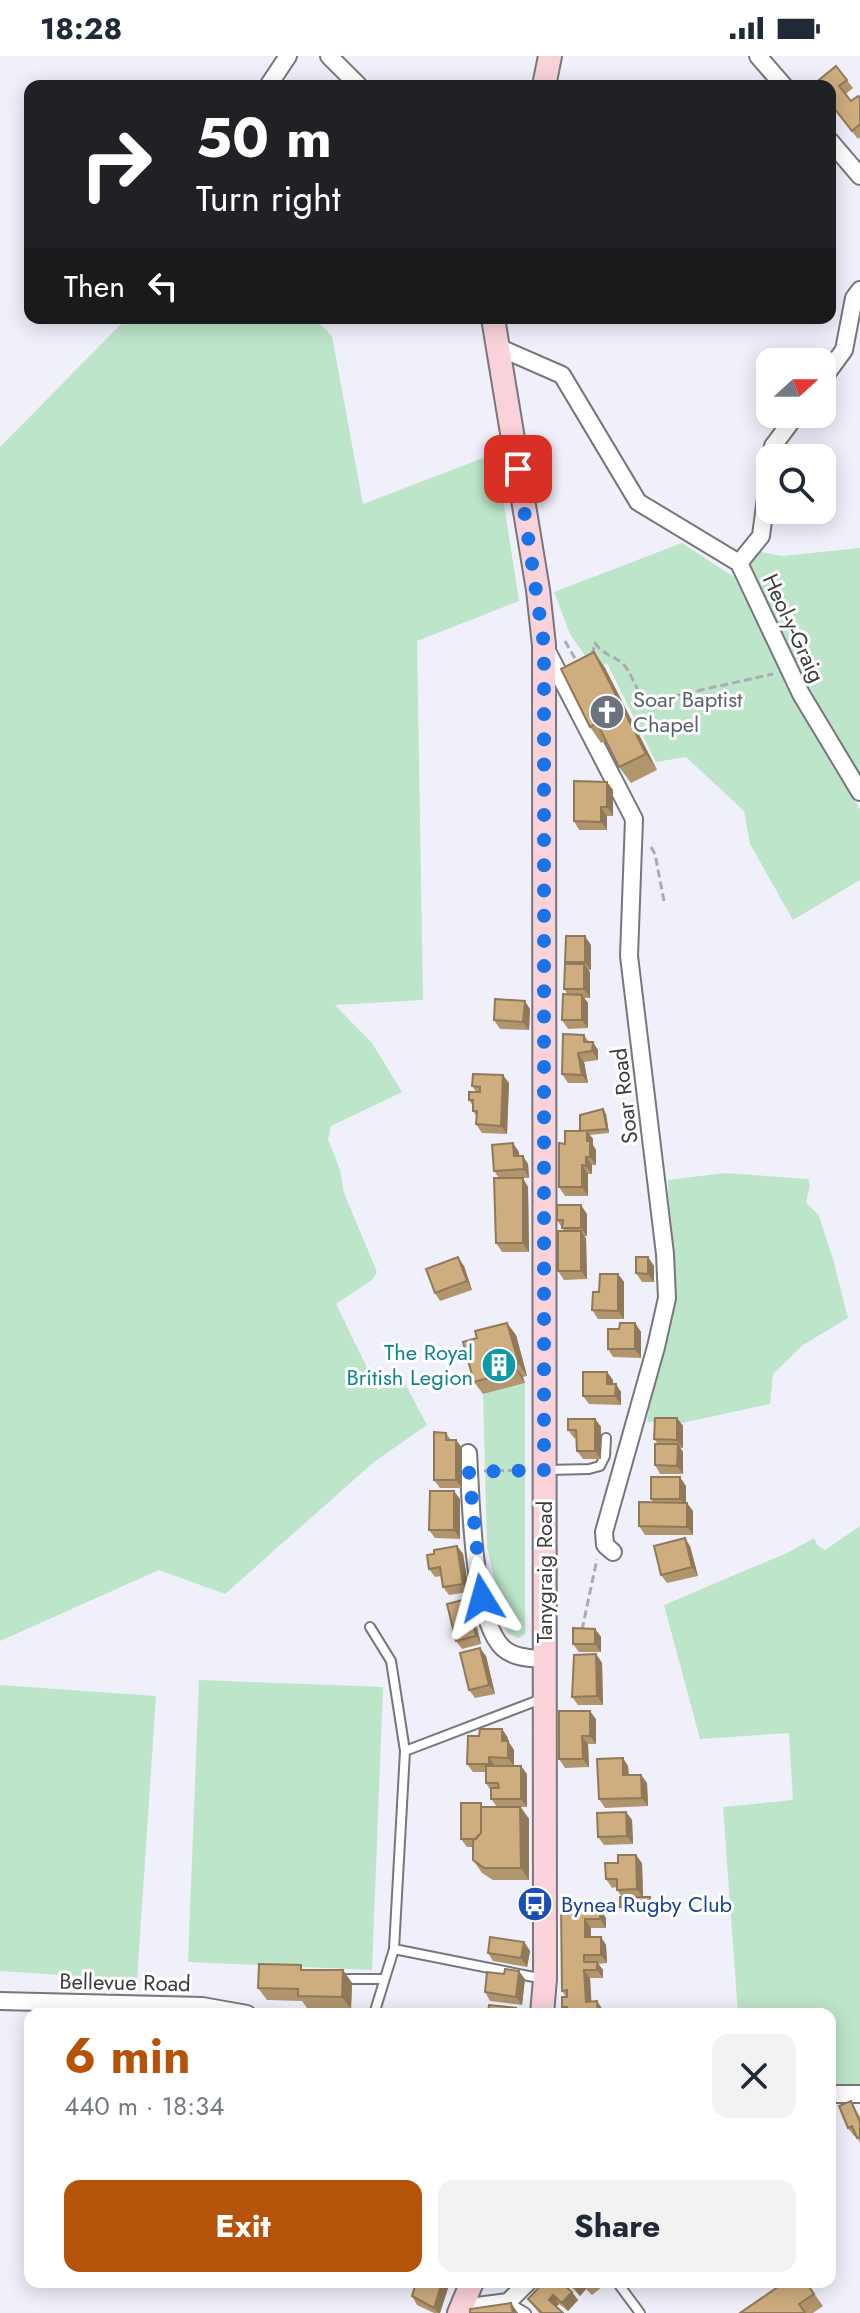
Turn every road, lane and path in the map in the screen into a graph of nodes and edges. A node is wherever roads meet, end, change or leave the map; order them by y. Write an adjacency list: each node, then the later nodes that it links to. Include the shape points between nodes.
1 (288, 56): 5 (street)
2 (329, 56): 6 (street)
3 (550, 56): 7 (main road)
4 (758, 56): 8 (street)
5 (272, 80)
6 (353, 80)
7 (545, 80)
8 (779, 80)
9 (836, 148): 10 (street)
10 (860, 176)
11 (860, 290): 14 (street, via 844,350)
12 (494, 324): 13 (main road, Tanygraig Road)
13 (498, 347): 16 (street, Heol-y-Graig, via 562,375 638,502); 17 (main road, Tanygraig Road)
14 (836, 361)
15 (763, 524): 16 (street, via 761,536)
16 (739, 563): 19 (street, Heol-y-Graig)
17 (544, 645): 21 (street, Soar Road); 25 (main road, Tanygraig Road)
18 (591, 664): 19 (path, via 595,643 624,664 647,702 776,673)
19 (796, 697): 20 (street, Heol-y-Graig)
20 (860, 792)
21 (634, 819): 22 (path, via 655,854); 27 (street, Soar Road, via 629,956 667,1298)
22 (664, 901)
23 (606, 1438): 25 (lane, via 600,1466)
24 (468, 1453): 26 (street)
25 (544, 1470): 26 (path); 31 (main road, Tanygraig Road)
26 (469, 1472): 31 (street, via 477,1569 491,1633 504,1649 520,1657)
27 (604, 1532): 28 (street, via 605,1545); 30 (path)
28 (613, 1552)
29 (370, 1627): 33 (lane, via 391,1661)
30 (581, 1635)
31 (544, 1659): 32 (main road, Tanygraig Road)
32 (544, 1698): 33 (lane); 37 (main road, Tanygraig Road)
33 (405, 1751): 34 (lane)
34 (394, 1949): 36 (lane); 37 (lane)
35 (337, 1979): 36 (lane)
36 (384, 1979): 40 (lane)
37 (545, 1979): 41 (main road, Tanygraig Road)
38 (0, 2001): 39 (street, Bellevue Road)
39 (213, 2008)
40 (376, 2008)
41 (543, 2008)
42 (836, 2094): 43 (street)
43 (860, 2094)
44 (469, 2288): 48 (main road)
45 (522, 2288): 47 (street)
46 (621, 2288): 50 (lane)
47 (508, 2302): 48 (street); 49 (lane)
48 (460, 2310)
49 (526, 2313)
50 (640, 2313)

